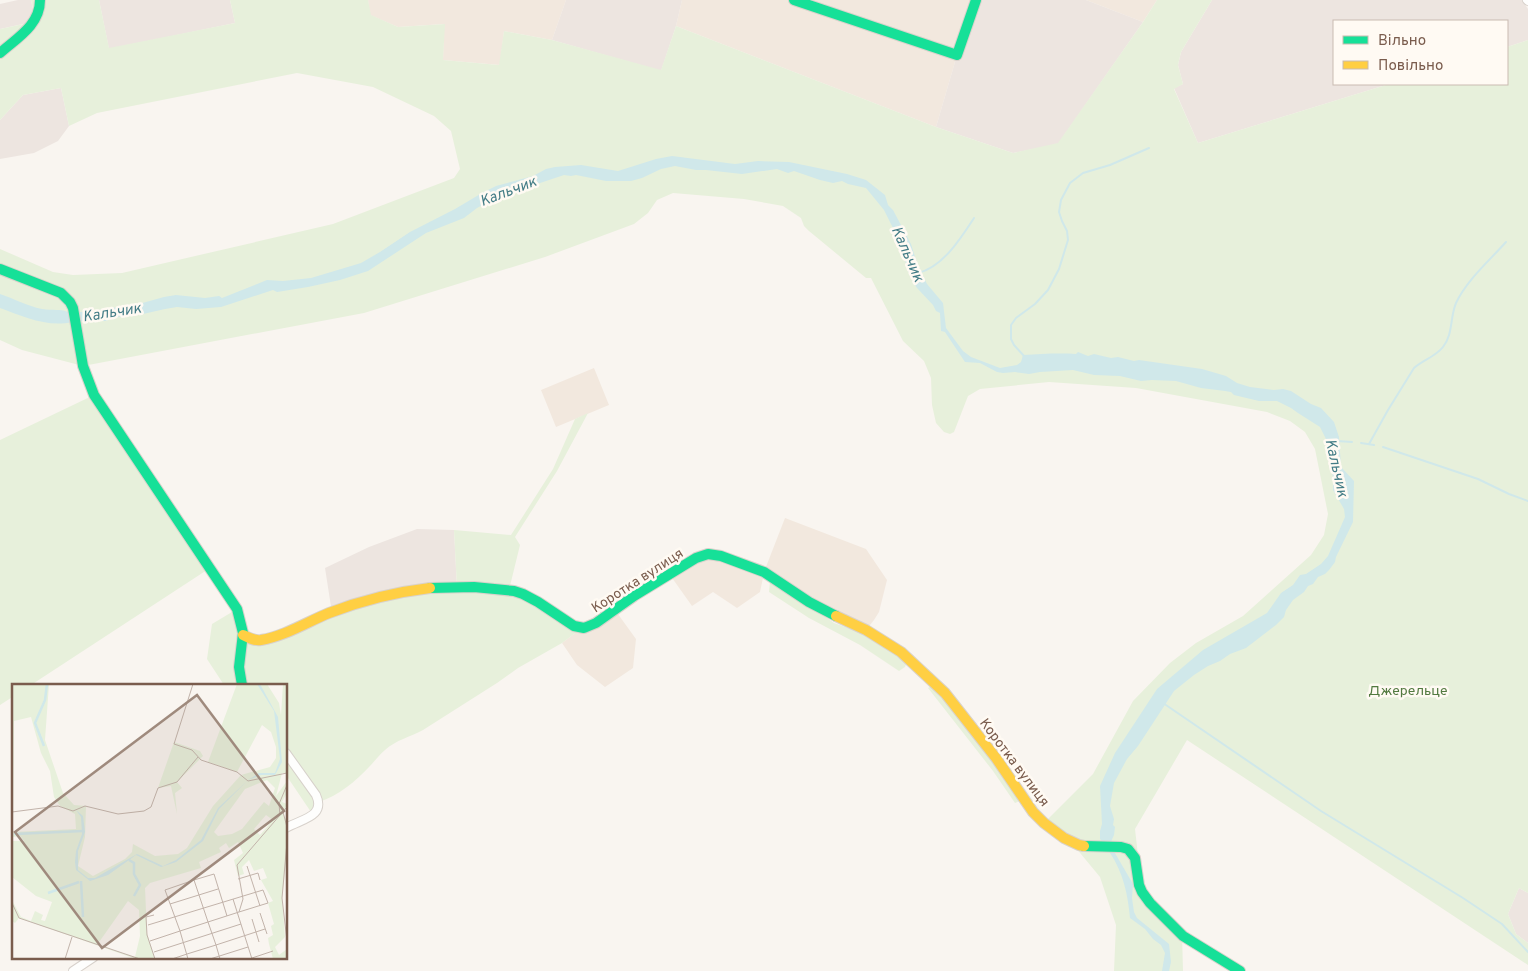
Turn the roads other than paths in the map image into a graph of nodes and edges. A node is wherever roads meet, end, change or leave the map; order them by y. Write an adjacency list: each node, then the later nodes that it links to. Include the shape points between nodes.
1 (40, 0): 4 (street, via 40,14 35,23)
2 (794, 0): 3 (street, via 957,55)
3 (976, 0)
4 (0, 52)
5 (0, 269): 6 (street, via 61,293 70,302 83,366 94,395 237,609)
6 (244, 635): 7 (street, via 239,664); 12 (street, Коротка вулиця, via 250,640 259,640 369,600 425,589 457,588 516,592 582,628 696,558 708,554 721,556 764,572 809,602 866,630 901,652 945,693 1044,823 1071,842 1125,848 1132,853 1142,892 1160,914 1183,936)
7 (242, 684)
8 (288, 756): 9 (street, via 319,802 313,815)
9 (288, 827)
10 (92, 958): 11 (street)
11 (73, 971)
12 (1240, 971)

